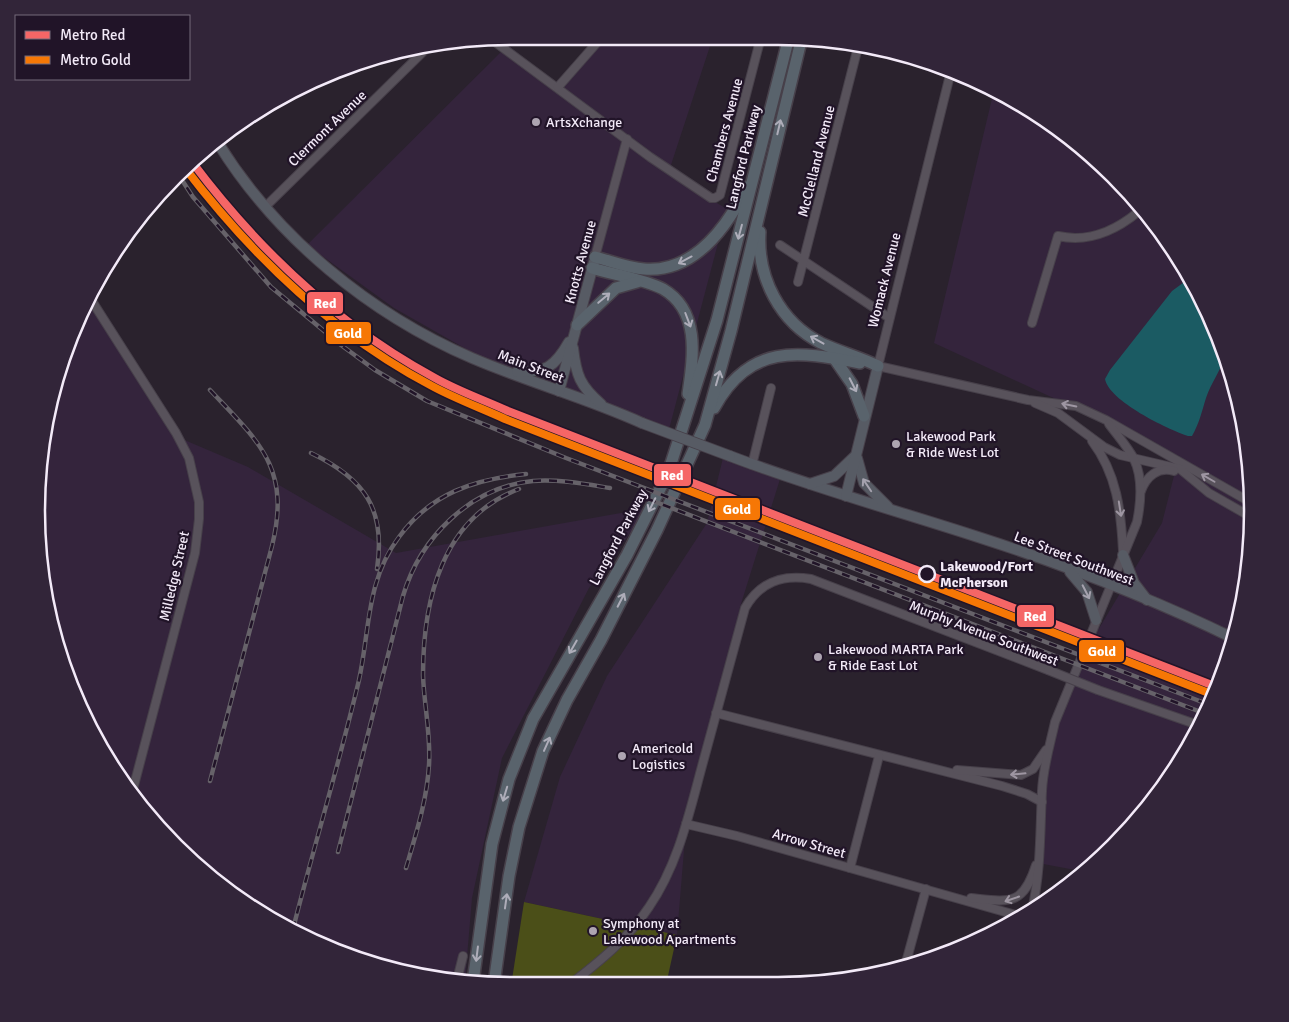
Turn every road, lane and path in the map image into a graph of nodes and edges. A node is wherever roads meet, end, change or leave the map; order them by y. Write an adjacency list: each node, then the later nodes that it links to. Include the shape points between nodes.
1 (500, 45): 9 (street)
2 (594, 45): 9 (street)
3 (759, 45): 10 (street, Chambers Avenue, via 720,195 711,198)
4 (786, 45): 12 (highway, Langford Parkway)
5 (800, 46): 13 (highway, Langford Parkway, one-way to 5)
6 (857, 52): 18 (street, McClelland Avenue)
7 (421, 54): 14 (street, Clermont Avenue)
8 (949, 78): 23 (street, Womack Avenue)
9 (558, 87): 10 (street)
10 (627, 139): 17 (street, Knotts Avenue)
11 (221, 147): 14 (main road, Main Street)
12 (756, 168): 17 (highway, one-way to 17, via 723,226 698,253 680,263 644,269); 36 (highway, Langford Parkway, one-way to 36)
13 (768, 175): 27 (highway, one-way to 13, via 813,338 796,326 775,300 765,277 760,253); 35 (highway, Langford Parkway, one-way to 13, via 731,331)
14 (265, 206): 28 (main road, Main Street, via 317,259 360,294 427,336)
15 (1136, 213): 24 (street, via 1104,235 1084,238 1058,236)
16 (780, 245): 18 (street)
17 (596, 257): 19 (main road, Knotts Avenue)
18 (804, 261): 21 (street, McClelland Avenue); 23 (street)
19 (592, 268): 20 (highway); 25 (main road, Knotts Avenue)
20 (639, 282): 25 (highway, one-way to 20, via 603,298 616,288); 36 (highway, one-way to 36, via 662,288 677,300 691,326 692,368)
21 (798, 282)
22 (94, 304): 59 (street, Milledge Street, via 176,433 188,458 198,502 195,552)
23 (888, 317): 27 (street, Womack Avenue)
24 (1032, 322)
25 (575, 333): 28 (main road, via 557,360 544,371); 30 (main road, Knotts Avenue); 32 (main road, via 577,375 592,396)
26 (834, 358): 27 (highway); 33 (highway, one-way to 33, via 852,384); 35 (highway, via 789,353 750,367 719,398)
27 (878, 366): 31 (street); 33 (main road, Womack Avenue)
28 (508, 372): 30 (main road, Main Street)
29 (771, 388): 40 (street)
30 (559, 391): 32 (main road, Main Street)
31 (1028, 400): 34 (street, one-way to 31, via 1076,406); 37 (street, via 1058,413)
32 (606, 407): 40 (main road, Main Street, bridge)
33 (864, 416): 38 (main road, Womack Avenue)
34 (1106, 420): 39 (street); 45 (street, one-way to 34)
35 (704, 425): 72 (highway, Langford Parkway, one-way to 35, via 519,827 544,751 567,700 657,530)
36 (684, 428): 71 (highway, Langford Parkway, one-way to 71, via 668,473 627,555 534,719 509,779 492,844)
37 (1088, 436): 39 (street); 48 (street, one-way to 48, via 1103,458 1116,491 1121,511)
38 (856, 454): 42 (main road, via 834,476); 44 (main road, Womack Avenue); 46 (main road, one-way to 38, via 864,482)
39 (1134, 460): 41 (street, via 1171,466); 43 (street)
40 (752, 465): 42 (main road, Main Street)
41 (1192, 479): 43 (street, via 1170,470 1155,472 1144,483); 47 (street)
42 (808, 484): 44 (main road, Main Street)
43 (1141, 493): 48 (street, via 1137,522)
44 (846, 496): 46 (main road, Main Street)
45 (1244, 498)
46 (895, 511): 49 (main road, Lee Street Southwest, via 980,537)
47 (1244, 513)
48 (1123, 555): 50 (street); 51 (main road, via 1134,583)
49 (1067, 570): 50 (main road, Lee Street Southwest); 52 (main road, one-way to 52, via 1087,592)
50 (1110, 585): 51 (main road, Lee Street Southwest); 52 (street)
51 (1147, 600): 53 (main road, Lee Street Southwest)
52 (1096, 620): 56 (street)
53 (1227, 635)
54 (716, 713): 55 (street, Murphy Avenue Southwest, bridge, via 745,608 760,589 783,578 796,577 811,579); 57 (street); 61 (street)
55 (1193, 723)
56 (1050, 742): 58 (street, one-way to 58, via 1033,769 1021,775); 60 (street)
57 (879, 756): 58 (street); 63 (street)
58 (932, 767): 60 (street, via 1018,791)
59 (134, 785)
60 (1042, 802): 62 (street)
61 (686, 824): 63 (street, Arrow Street); 73 (street, via 668,873 649,908 604,959)
62 (1041, 843): 65 (street, one-way to 65, via 1029,885 1013,900); 66 (street)
63 (850, 868): 64 (street, Arrow Street)
64 (926, 889): 65 (street, Arrow Street); 69 (street)
65 (945, 894): 67 (street)
66 (1033, 900)
67 (1013, 914)
68 (463, 956): 70 (street)
69 (907, 959)
70 (459, 974)
71 (474, 975)
72 (495, 976)
73 (580, 977)

